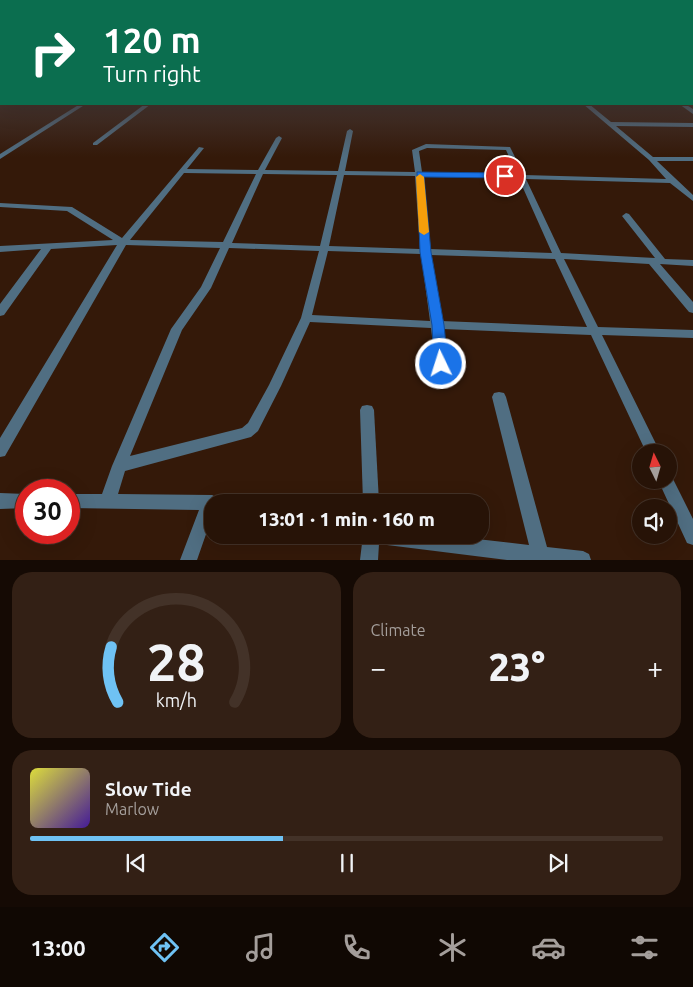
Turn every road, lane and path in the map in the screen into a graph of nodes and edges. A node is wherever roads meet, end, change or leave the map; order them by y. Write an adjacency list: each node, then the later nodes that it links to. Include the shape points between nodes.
1 (81, 105): 10 (street)
2 (147, 105): 8 (street)
3 (587, 105): 4 (street)
4 (609, 124): 5 (street); 11 (street)
5 (693, 125)
6 (350, 131): 15 (street)
7 (279, 138): 14 (street)
8 (95, 144)
9 (201, 148): 13 (street)
10 (0, 156)
11 (651, 159): 12 (street); 18 (street)
12 (693, 159)
13 (182, 171): 14 (street); 22 (street)
14 (261, 171): 15 (street); 23 (street)
15 (341, 173): 16 (street); 26 (street)
16 (420, 174): 17 (street); 17 (street, via 415,150 420,147 508,148); 27 (street)
17 (522, 176): 18 (street); 28 (street)
18 (672, 181): 19 (street)
19 (691, 196)
20 (0, 205): 22 (street, via 69,209)
21 (626, 216): 29 (street)
22 (123, 242): 23 (street); 24 (street); 41 (street)
23 (227, 245): 26 (street); 42 (street, via 206,288 177,329)
24 (48, 247): 25 (street); 32 (street)
25 (0, 248)
26 (324, 249): 27 (street); 33 (street)
27 (425, 252): 28 (street); 34 (street)
28 (558, 256): 29 (street); 35 (street)
29 (656, 260): 30 (street); 31 (street)
30 (693, 263)
31 (693, 309)
32 (0, 312)
33 (306, 318): 34 (street); 42 (street, via 253,427 246,432)
34 (438, 325): 35 (street); 37 (street)
35 (595, 331): 36 (street); 40 (street)
36 (693, 334)
37 (441, 364)
38 (499, 397): 54 (street)
39 (367, 410): 44 (street)
40 (649, 444)
41 (0, 451)
42 (119, 466): 48 (street)
43 (670, 489): 51 (street)
44 (371, 494)
45 (0, 501): 46 (street)
46 (15, 501)
47 (80, 501): 48 (street)
48 (108, 501): 49 (street)
49 (204, 503)
50 (204, 520): 55 (street)
51 (693, 537)
52 (371, 544): 56 (street)
53 (441, 544): 54 (street)
54 (541, 557): 57 (street)
55 (188, 560)
56 (368, 560)
57 (584, 560)

